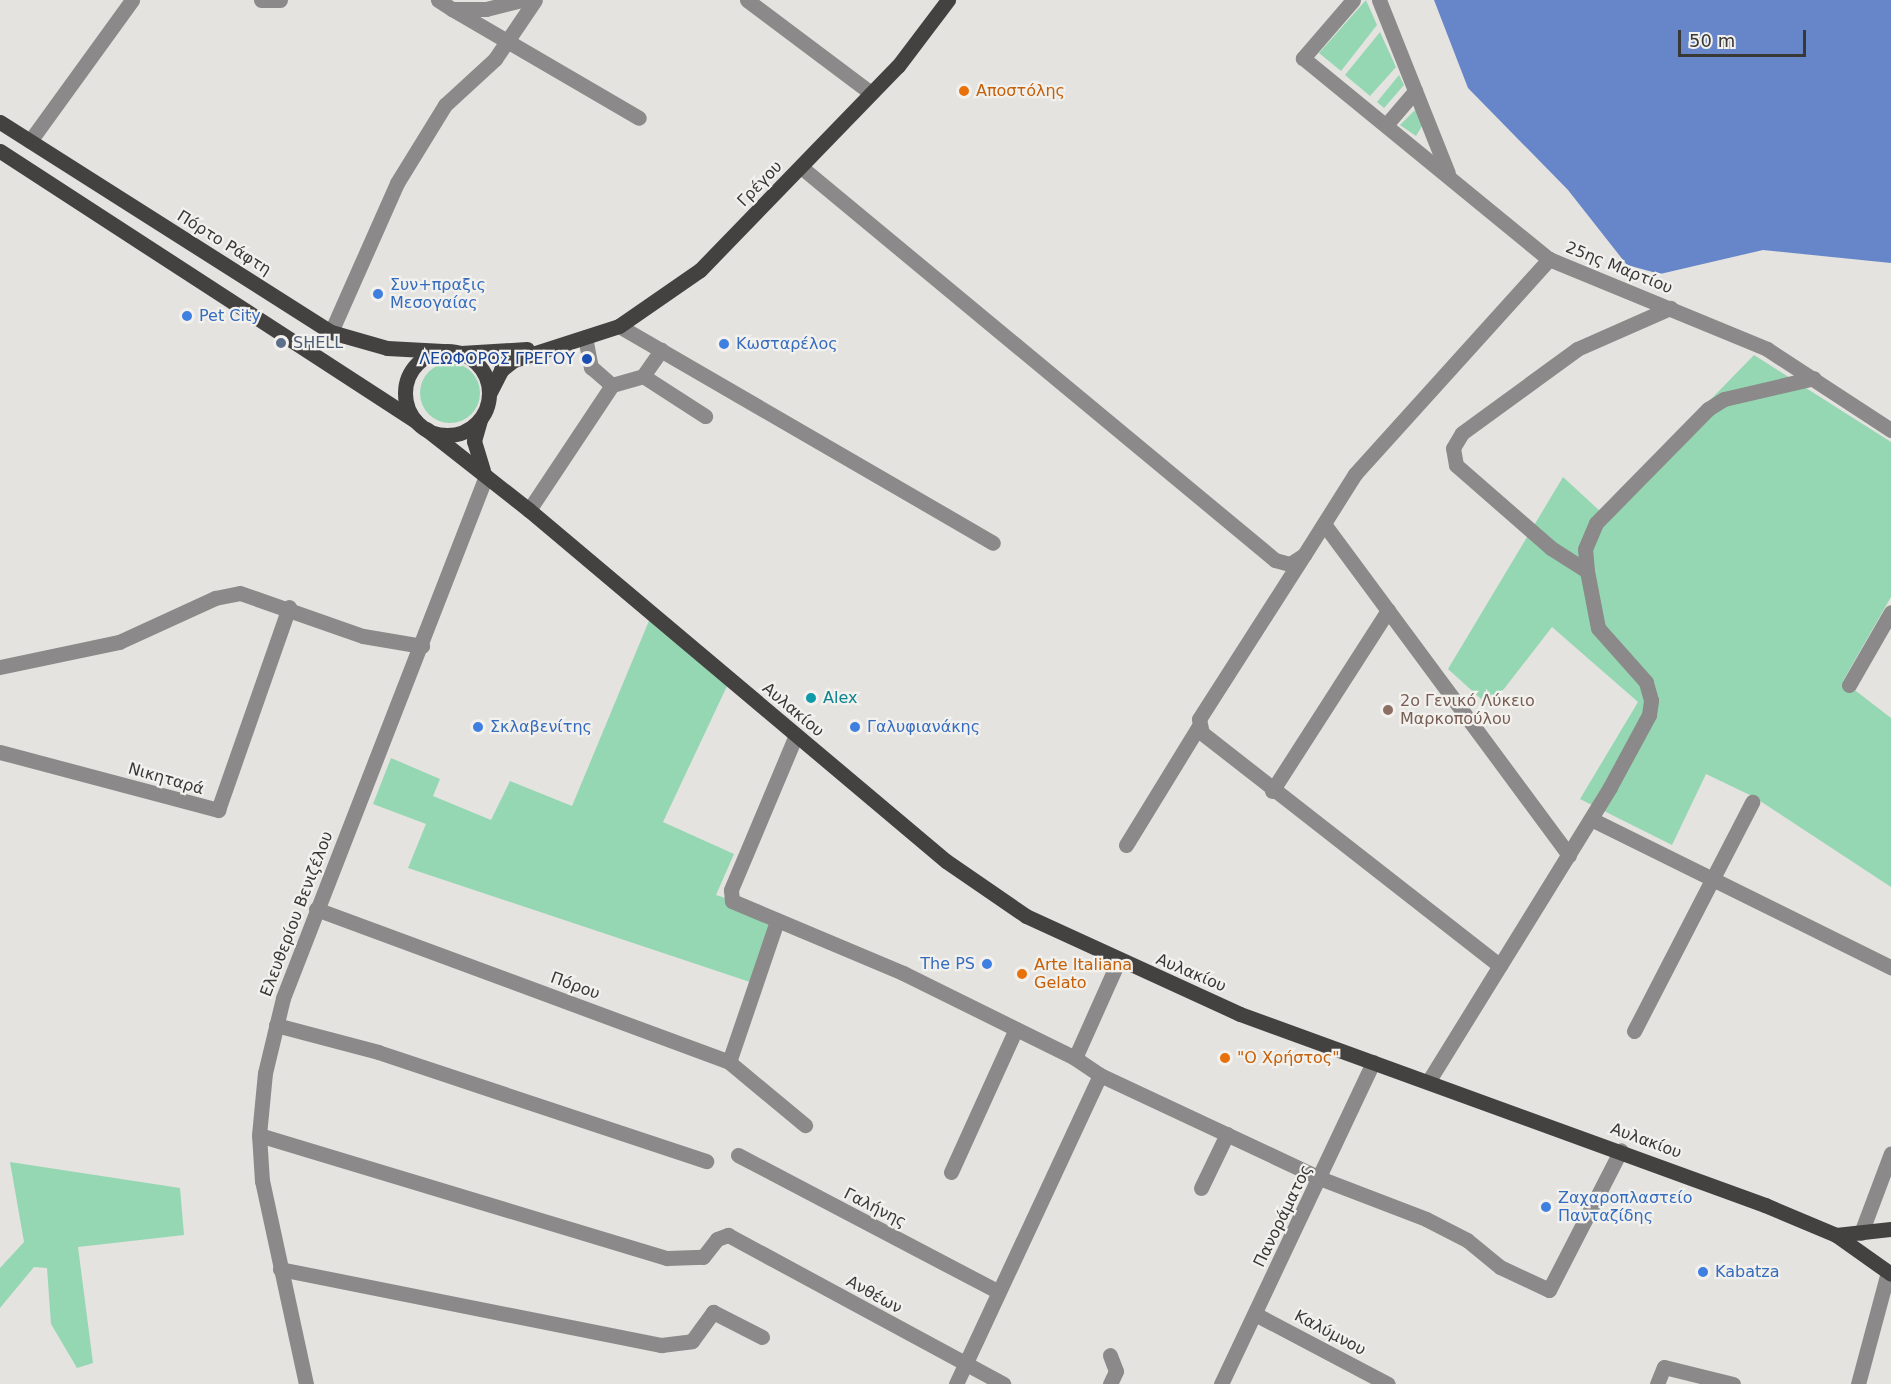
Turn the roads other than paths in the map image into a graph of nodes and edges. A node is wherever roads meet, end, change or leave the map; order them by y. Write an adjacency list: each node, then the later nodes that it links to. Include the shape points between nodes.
1 (132, 0): 18 (street)
2 (261, 0): 3 (street)
3 (280, 0)
4 (438, 0): 11 (street)
5 (522, 0): 11 (street, via 486,9)
6 (535, 0): 12 (street)
7 (747, 0): 14 (street)
8 (948, 0): 14 (main road, Γρέγου)
9 (1353, 0): 17 (street, via 1303,58)
10 (1379, 0): 13 (street, 25ης Μαρτίου)
11 (452, 9): 12 (street)
12 (506, 43): 15 (street); 25 (street, via 445,105 397,183)
13 (1415, 91): 17 (street); 21 (street, 25ης Μαρτίου)
14 (871, 93): 20 (main road, Γρέγου)
15 (639, 118)
16 (0, 122): 18 (main road, Πόρτο Ράφτη)
17 (1386, 125): 21 (street)
18 (30, 141): 25 (main road, Πόρτο Ράφτη)
19 (0, 151): 37 (main road)
20 (801, 167): 24 (main road, Γρέγου, via 700,270); 43 (street, via 1275,560 1290,564)
21 (1448, 173): 22 (street, 25ης Μαρτίου)
22 (1549, 259): 23 (street, 25ης Μαρτίου); 41 (street, via 1355,474)
23 (1670, 308): 32 (street, 25ης Μαρτίου, via 1747,339); 44 (street, via 1577,349 1462,433 1453,448 1456,465 1551,548)
24 (619, 326): 26 (main road, Γρέγου); 28 (street)
25 (331, 332): 29 (main road, Πόρτο Ράφτη, via 387,348)
26 (585, 337): 27 (main road, Γρέγου); 33 (street, via 591,367)
27 (560, 343): 30 (main road, Γρέγου); 34 (main road, Γρέγου, via 506,365)
28 (661, 350): 31 (street); 42 (street)
29 (443, 351): 30 (main road); 37 (main road, via 428,355 411,372 405,396)
30 (459, 352): 34 (main road, via 481,367)
31 (643, 376): 33 (street); 35 (street)
32 (1814, 378): 38 (street, 25ης Μαρτίου); 44 (street, via 1724,399 1708,409 1596,523 1585,549)
33 (612, 385): 40 (street)
34 (490, 392): 36 (main road)
35 (705, 416)
36 (480, 419): 37 (main road, via 455,434); 39 (main road, Αυλακίου, via 474,453)
37 (420, 425): 39 (main road, Αυλακίου)
38 (1891, 430)
39 (486, 476): 40 (main road, Αυλακίου); 48 (street, Ελευθερίου Βενιζέλου)
40 (530, 510): 52 (main road, Αυλακίου)
41 (1324, 524): 43 (street); 46 (street)
42 (993, 543)
43 (1304, 555): 51 (street)
44 (1587, 571): 56 (street, via 1598,628 1646,682 1651,700 1649,715)
45 (289, 607): 48 (street, via 363,636); 49 (street, via 240,593 223,596 119,642); 53 (street, Νικηταρά, via 218,810)
46 (1388, 610): 54 (street); 58 (street)
47 (1891, 612): 50 (street)
48 (422, 646): 60 (street, Ελευθερίου Βενιζέλου)
49 (0, 667)
50 (1849, 685)
51 (1199, 726): 54 (street); 57 (street)
52 (796, 735): 61 (street, via 731,890 741,907); 62 (main road, Αυλακίου, via 985,890)
53 (0, 752)
54 (1272, 791): 63 (street)
55 (1752, 802): 59 (street)
56 (1592, 819): 58 (street); 59 (street)
57 (1126, 845)
58 (1569, 855): 63 (street)
59 (1710, 880): 64 (street); 67 (street)
60 (316, 909): 65 (street, Ελευθερίου Βενιζέλου); 69 (street, Πόρου)
61 (777, 921): 66 (street); 69 (street)
62 (1118, 962): 68 (street); 70 (main road, Αυλακίου)
63 (1500, 966): 72 (street)
64 (1891, 967)
65 (276, 1026): 75 (street, Ελευθερίου Βενιζέλου); 79 (street, via 378,1052)
66 (1016, 1029): 68 (street); 80 (street)
67 (1634, 1031)
68 (1075, 1058): 71 (street)
69 (729, 1062): 73 (street, Πόρου)
70 (1372, 1062): 72 (main road, Αυλακίου); 81 (street, Πανοράματος)
71 (1100, 1075): 74 (street); 88 (street)
72 (1428, 1082): 76 (main road, Αυλακίου)
73 (804, 1125)
74 (1227, 1134): 81 (street); 82 (street)
75 (259, 1135): 86 (street, Ελευθερίου Βενιζέλου); 92 (street, Ανθέων, via 667,1258 703,1257 717,1239 728,1235)
76 (1621, 1150): 81 (street, via 1549,1290 1500,1267 1467,1240 1426,1219); 85 (main road, Αυλακίου)
77 (1891, 1153): 84 (street)
78 (738, 1155): 88 (street, Γαλήνης)
79 (706, 1161)
80 (951, 1172)
81 (1322, 1179): 89 (street, Πανοράματος)
82 (1201, 1188)
83 (1891, 1229): 84 (main road)
84 (1861, 1233): 85 (main road)
85 (1836, 1235): 87 (main road, Αυλακίου)
86 (280, 1269): 90 (street, via 661,1345 693,1341 713,1312); 93 (street, Ελευθερίου Βενιζέλου)
87 (1890, 1273): 101 (street)
88 (997, 1291): 92 (street)
89 (1255, 1314): 97 (street, Πανοράματος); 98 (street, Καλύμνου)
90 (762, 1337)
91 (1110, 1355): 96 (street, via 1116,1371)
92 (965, 1366): 94 (street); 95 (street, Ανθέων)
93 (306, 1384)
94 (956, 1384)
95 (1004, 1384)
96 (1110, 1384)
97 (1221, 1384)
98 (1388, 1384)
99 (1657, 1384): 100 (street, via 1665,1366)
100 (1733, 1384)
101 (1858, 1384)

